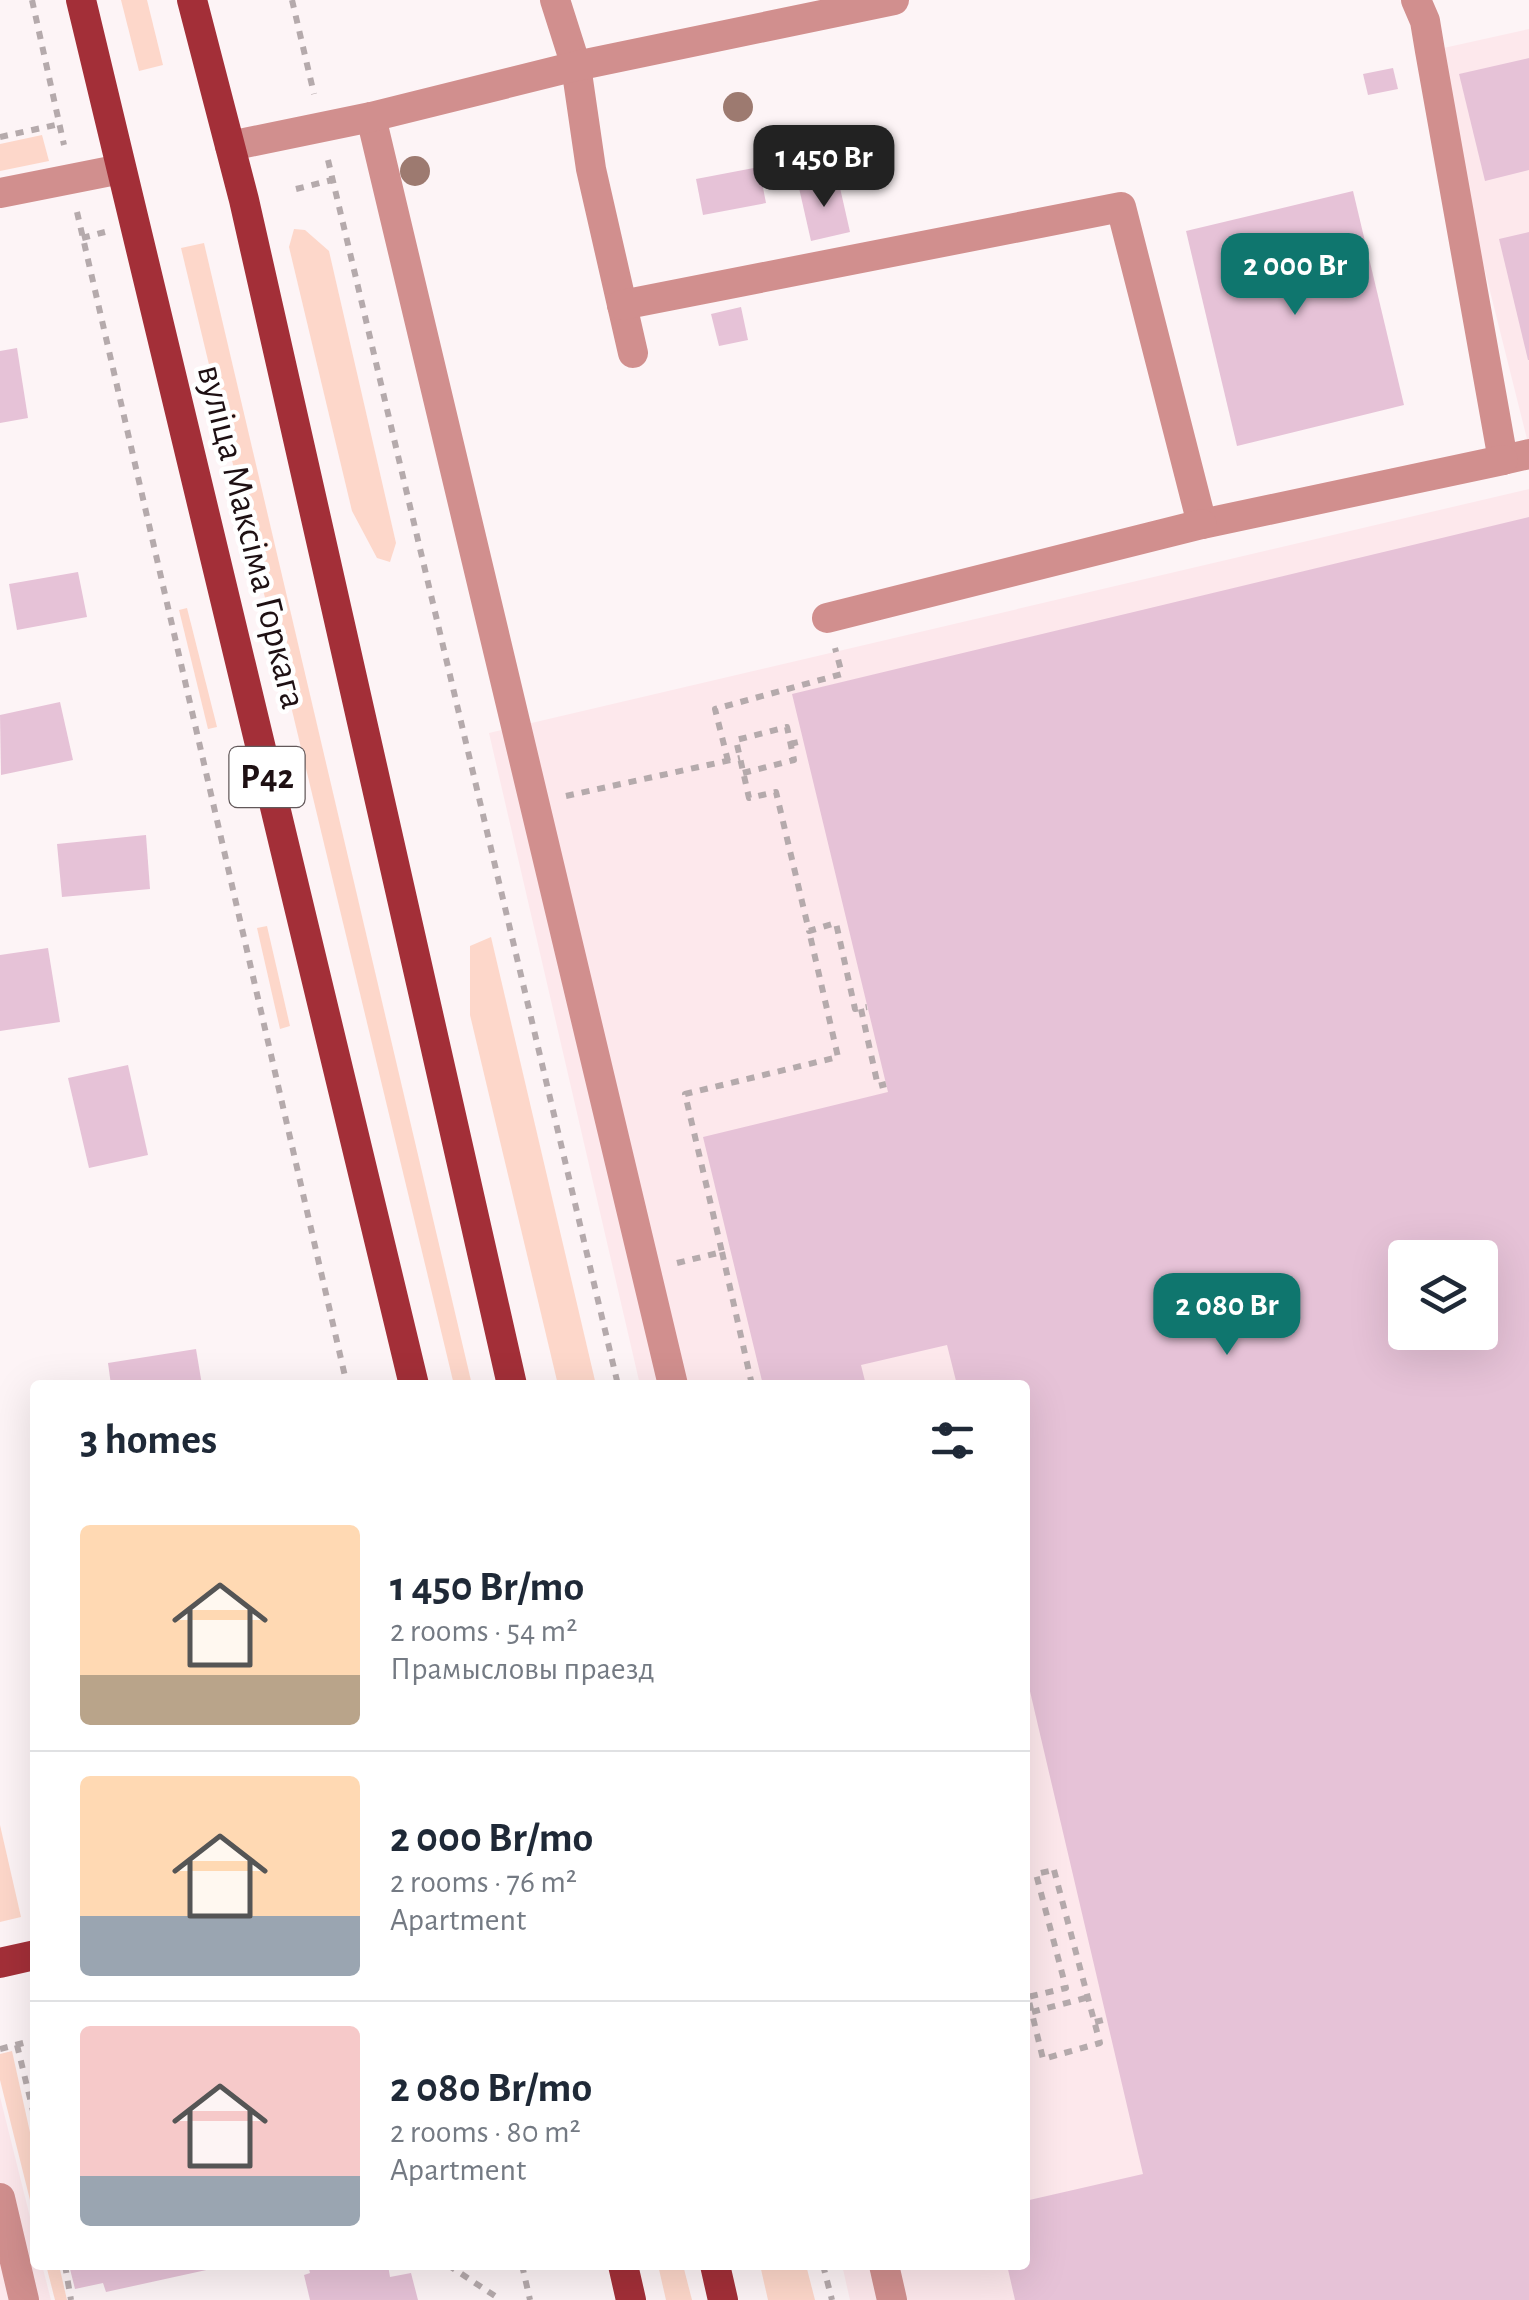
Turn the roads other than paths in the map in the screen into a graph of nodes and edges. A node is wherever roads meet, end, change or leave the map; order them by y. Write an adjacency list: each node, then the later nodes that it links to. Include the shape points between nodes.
1 (81, 0): 9 (main road, вуліца Максіма Горкага / Р42)
2 (192, 0): 8 (main road, вуліца Максіма Горкага)
3 (555, 0): 6 (street)
4 (894, 0): 6 (street)
5 (1416, 0): 13 (street)
6 (576, 66): 7 (street); 11 (street)
7 (372, 118): 8 (street); 18 (street)
8 (230, 146): 17 (main road, вуліца Максіма Горкага)
9 (121, 169): 10 (street); 16 (main road, вуліца Максіма Горкага / Р42)
10 (0, 193)
11 (622, 305): 12 (street); 14 (street, via 1121,208)
12 (633, 353)
13 (1516, 457): 14 (street)
14 (1202, 524): 15 (street)
15 (827, 618)
16 (413, 1380)
17 (511, 1380)
18 (672, 1380)
19 (30, 1956): 20 (main road)
20 (0, 1964)
21 (0, 2198): 25 (street)
22 (624, 2270): 26 (main road)
23 (715, 2270): 27 (main road)
24 (885, 2270): 28 (street)
25 (24, 2300)
26 (631, 2300)
27 (723, 2300)
28 (892, 2300)

